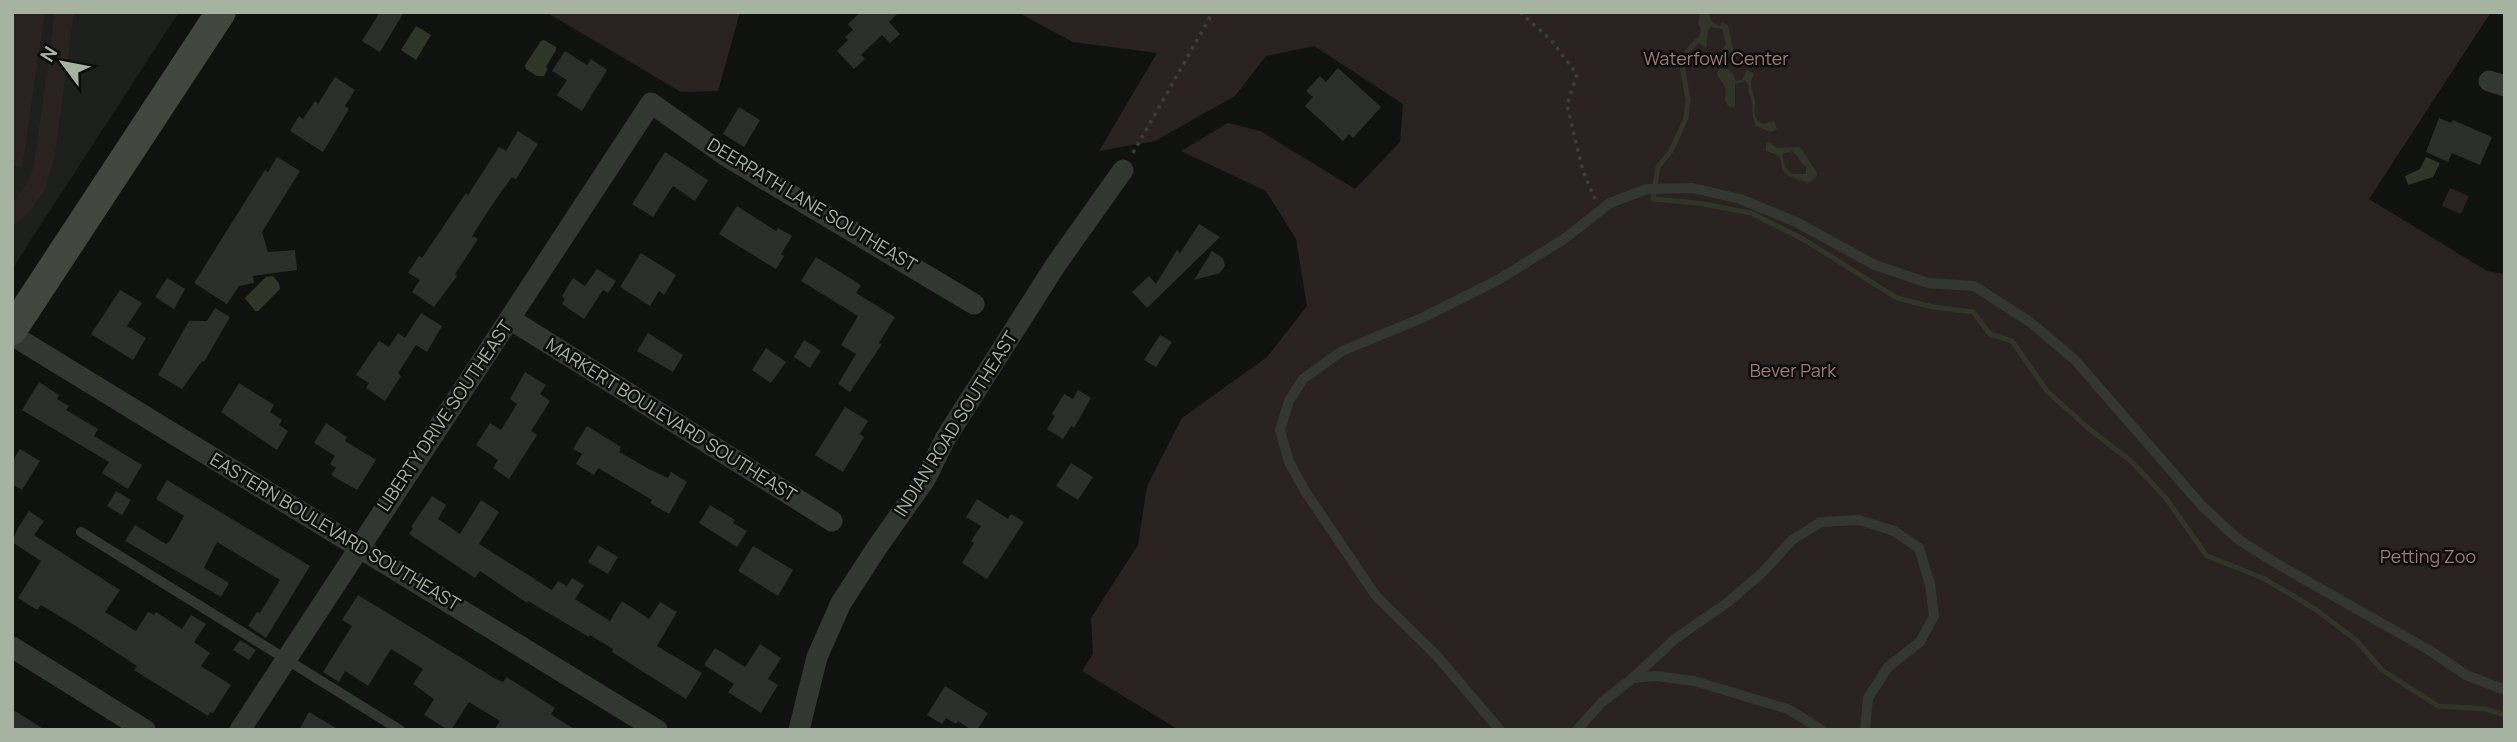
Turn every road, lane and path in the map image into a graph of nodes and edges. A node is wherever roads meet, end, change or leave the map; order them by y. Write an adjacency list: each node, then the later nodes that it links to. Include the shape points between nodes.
1 (221, 12): 9 (main road)
2 (1213, 12): 5 (path)
3 (1520, 12): 6 (path, via 1551,40 1577,74 1567,105 1583,171)
4 (651, 103): 7 (street, DEERPATH LANE SOUTHEAST, via 726,156); 8 (street, LIBERTY DRIVE SOUTHEAST)
5 (1123, 170): 21 (street, INDIAN ROAD SOUTHEAST, via 1055,266 945,439 926,478 841,603 817,657)
6 (1600, 211): 16 (lane, via 1647,189 1693,188 1740,199 1796,222 1875,265 1928,283 1974,286 2030,322 2075,360 2202,506 2239,540 2466,675); 22 (lane, via 1498,280 1342,351 1303,379 1289,401 1280,430 1289,462 1305,491 1377,596 1437,656)
7 (974, 304)
8 (509, 319): 10 (street, MARKERT BOULEVARD SOUTHEAST); 12 (street, LIBERTY DRIVE SOUTHEAST)
9 (12, 333): 12 (street, EASTERN BOULEVARD SOUTHEAST)
10 (832, 522)
11 (81, 532): 14 (lane)
12 (358, 547): 14 (street, LIBERTY DRIVE SOUTHEAST); 20 (street, EASTERN BOULEVARD SOUTHEAST)
13 (12, 646): 17 (street)
14 (286, 658): 18 (street, LIBERTY DRIVE SOUTHEAST); 19 (lane)
15 (1633, 678): 23 (lane, via 1602,702); 24 (lane, via 1694,681 1788,709); 25 (lane, via 1675,639 1728,603 1791,540 1821,522 1859,520 1894,531 1919,548 1934,616 1920,642 1888,667 1868,698)
16 (2505, 690)
17 (145, 730)
18 (240, 730)
19 (400, 730)
20 (657, 730)
21 (799, 730)
22 (1500, 730)
23 (1577, 730)
24 (1822, 730)
25 (1865, 730)

